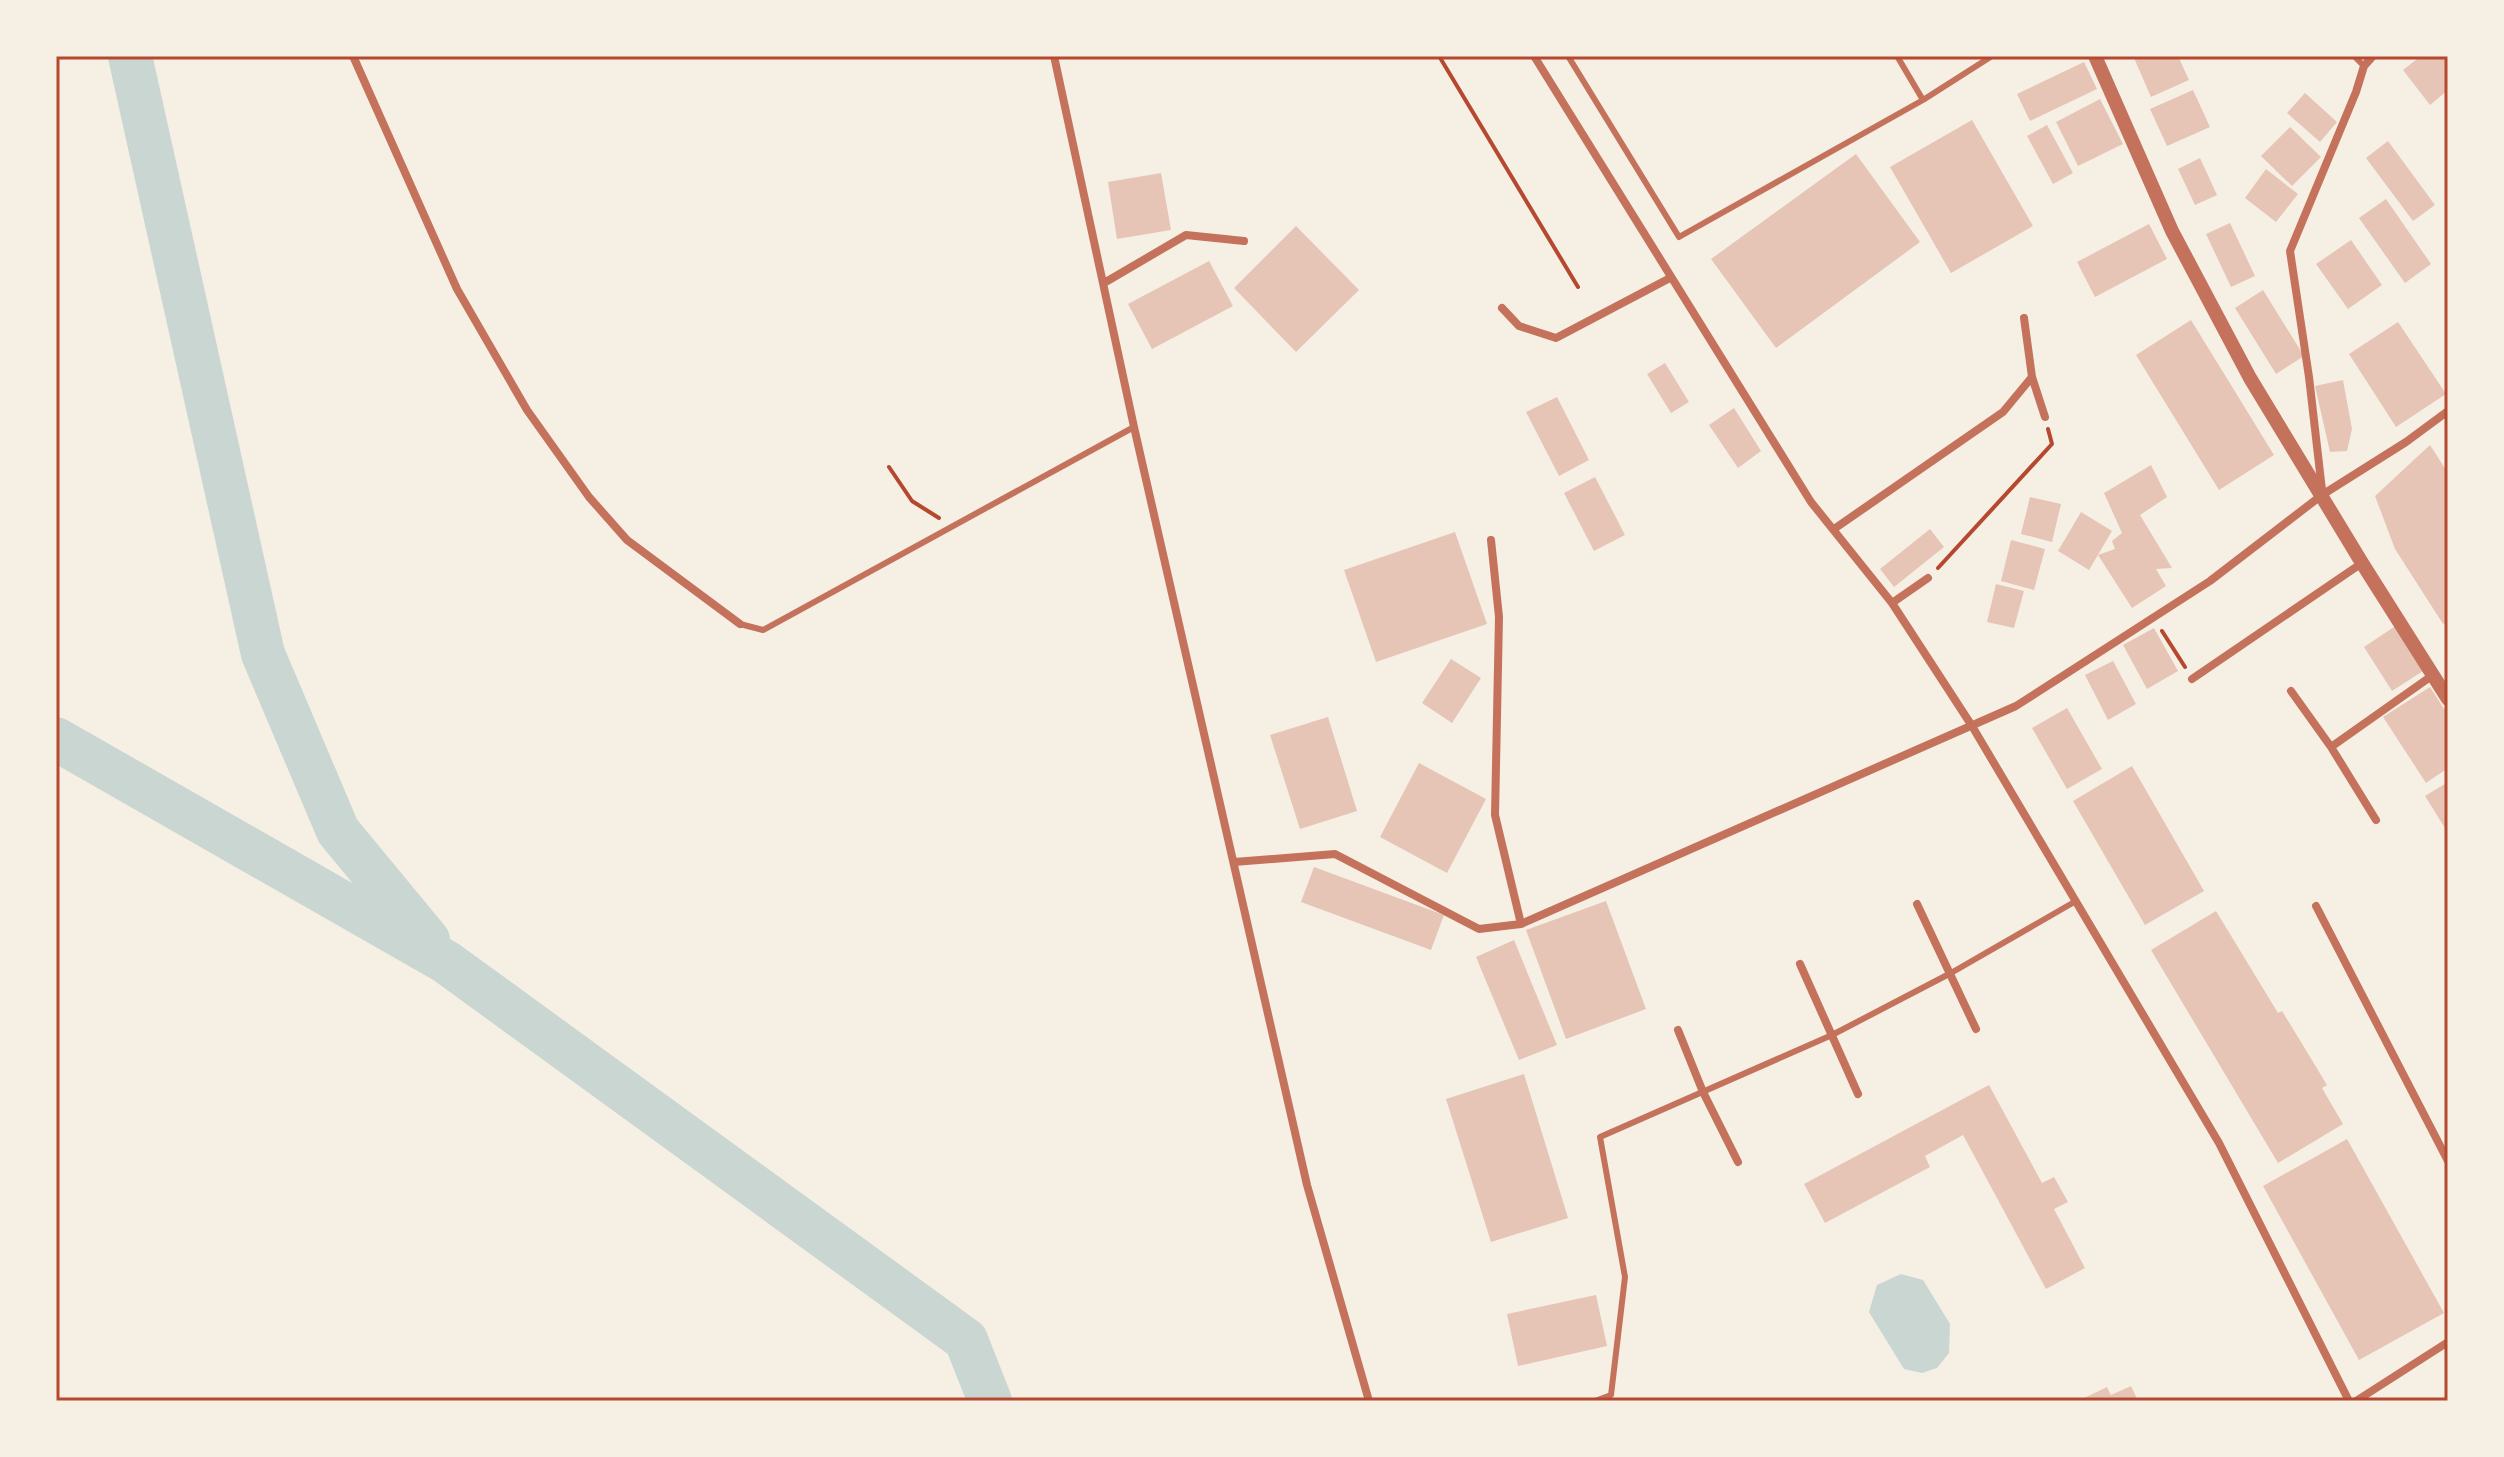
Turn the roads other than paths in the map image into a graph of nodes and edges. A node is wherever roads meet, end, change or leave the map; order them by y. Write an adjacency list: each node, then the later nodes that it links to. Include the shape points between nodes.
1 (353, 56): 27 (street, via 457,289 527,410 627,540)
2 (1054, 56): 14 (street)
3 (1534, 56): 13 (street)
4 (1568, 56): 11 (lane, via 1679,237)
5 (1897, 56): 11 (lane)
6 (1992, 56): 11 (lane)
7 (2095, 56): 21 (street, via 2172,231 2250,378)
8 (2354, 56): 10 (lane)
9 (2373, 56): 10 (street)
10 (2364, 66): 21 (street, via 2290,251)
11 (1923, 100)
12 (1244, 241): 14 (street, via 1186,235)
13 (1670, 278): 15 (street, via 1556,338 1519,326); 22 (street, via 1811,502)
14 (1104, 283): 20 (street)
15 (1502, 308)
16 (2024, 318): 17 (street)
17 (2032, 377): 19 (street); 22 (street, via 2003,412)
18 (2448, 411): 21 (street)
19 (2045, 417)
20 (1134, 427): 27 (lane, via 763,630); 35 (street)
21 (2322, 495): 24 (street); 32 (street, via 2154,618 2016,706)
22 (1834, 529): 26 (street)
23 (1491, 540): 39 (street, via 1499,617 1495,815)
24 (2362, 563): 28 (street); 29 (street)
25 (1928, 578): 26 (street)
26 (1892, 603): 32 (street)
27 (740, 624)
28 (2433, 675): 31 (street); 33 (street)
29 (2192, 679)
30 (2291, 691): 33 (street)
31 (2448, 699)
32 (1972, 726): 36 (street); 39 (street)
33 (2331, 747): 34 (street)
34 (2376, 820)
35 (1234, 862): 39 (street, via 1335,854 1479,929); 50 (street, via 1307,1185)
36 (2076, 901): 41 (lane); 52 (street, via 2219,1143)
37 (1917, 904): 41 (street)
38 (2316, 906): 47 (street)
39 (1521, 924)
40 (1800, 964): 44 (street)
41 (1951, 973): 42 (street); 44 (lane)
42 (1976, 1029)
43 (1678, 1030): 45 (street)
44 (1832, 1035): 45 (lane); 46 (street)
45 (1703, 1092): 48 (street); 51 (lane, via 1600,1137 1625,1277 1611,1395)
46 (1858, 1094)
47 (2448, 1161)
48 (1738, 1162)
49 (2448, 1342): 53 (street)
50 (1369, 1401)
51 (1595, 1401)
52 (2349, 1401)
53 (2356, 1401)

